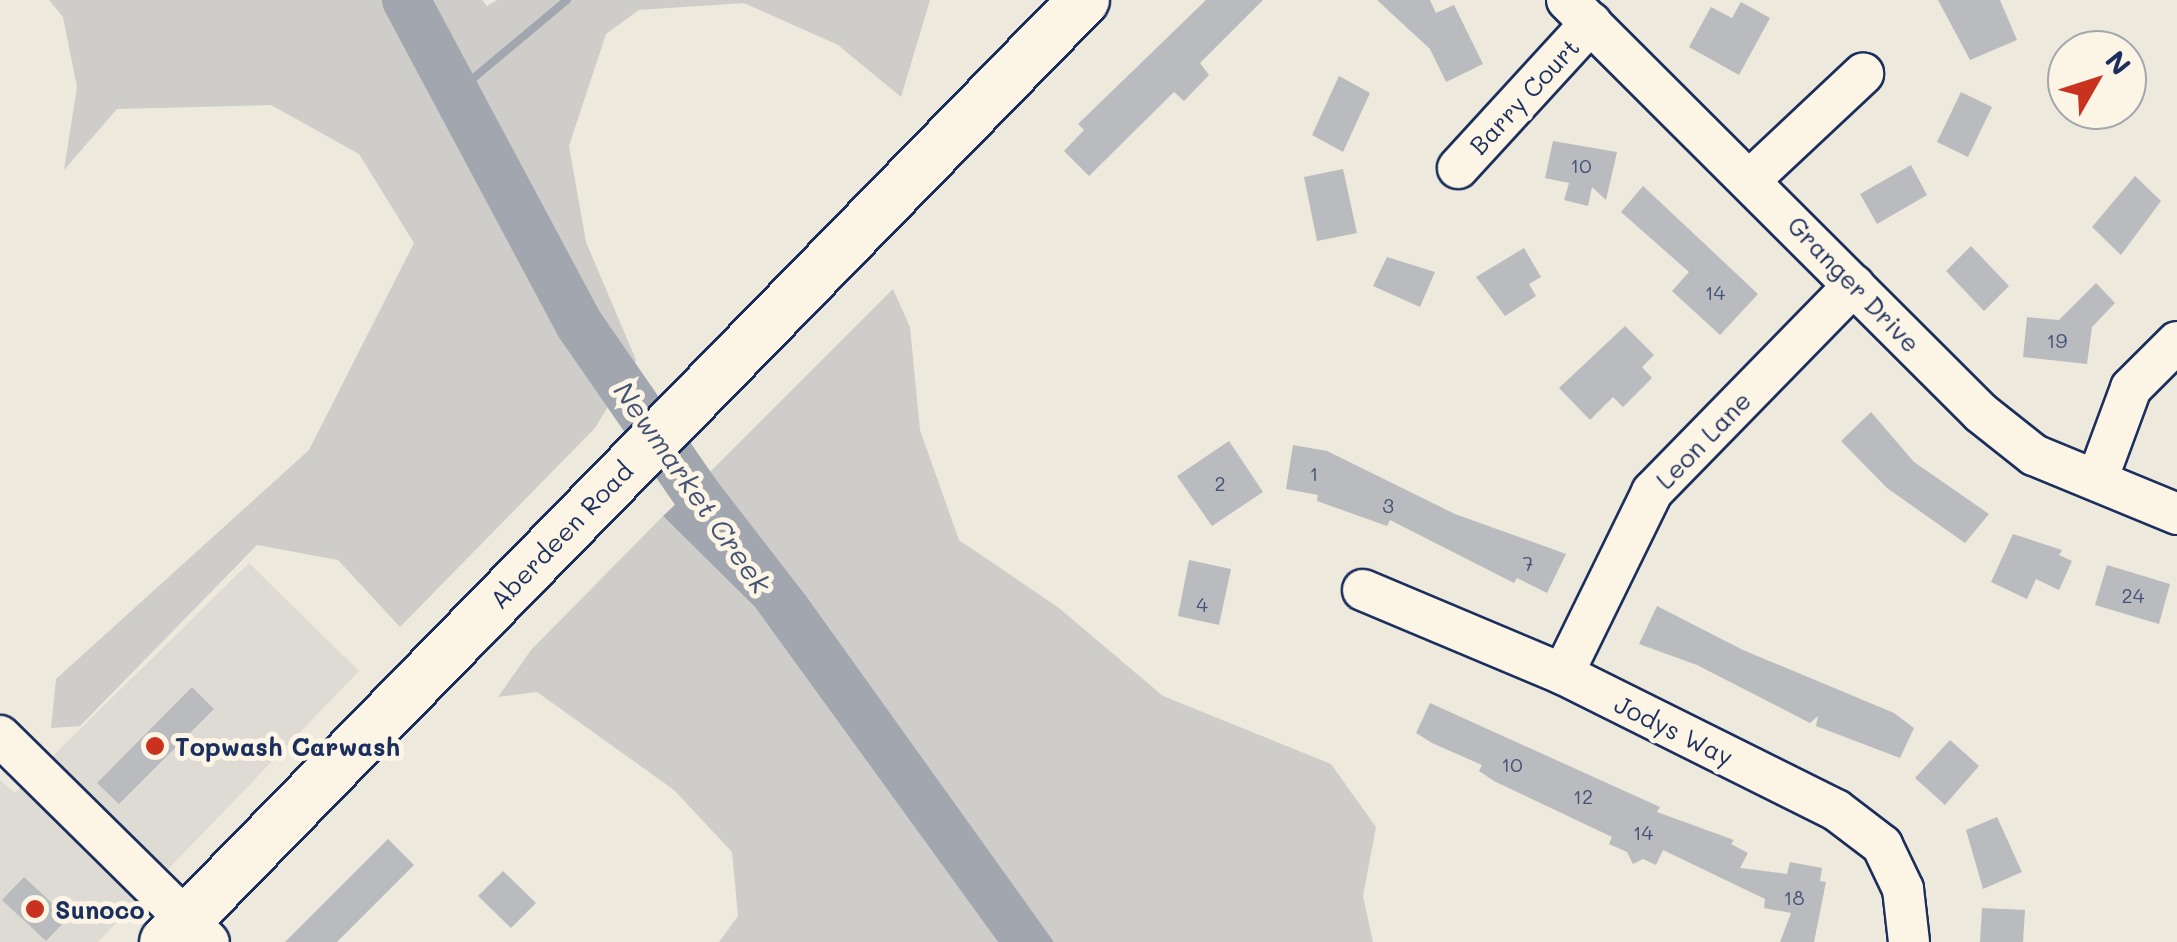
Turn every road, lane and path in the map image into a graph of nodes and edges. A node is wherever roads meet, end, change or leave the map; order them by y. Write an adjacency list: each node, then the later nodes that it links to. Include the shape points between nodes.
1 (1084, 0): 13 (main road, Aberdeen Road, via 607,488)
2 (1579, 12): 4 (street, Barry Court); 5 (street, Granger Drive)
3 (1863, 74): 5 (street)
4 (1458, 168)
5 (1752, 179): 6 (street, Granger Drive)
6 (1854, 285): 8 (street, Granger Drive, via 1981,413 2034,455); 11 (street, Leon Lane, via 1652,492)
7 (2177, 342): 8 (street, via 2131,388)
8 (2097, 480): 9 (street, Granger Drive)
9 (2177, 514)
10 (1363, 590): 11 (street, Jodys Way)
11 (1563, 674): 14 (street, Jodys Way, via 1836,810 1882,845 1903,889)
12 (0, 736): 13 (street)
13 (187, 934)
14 (1909, 942)

